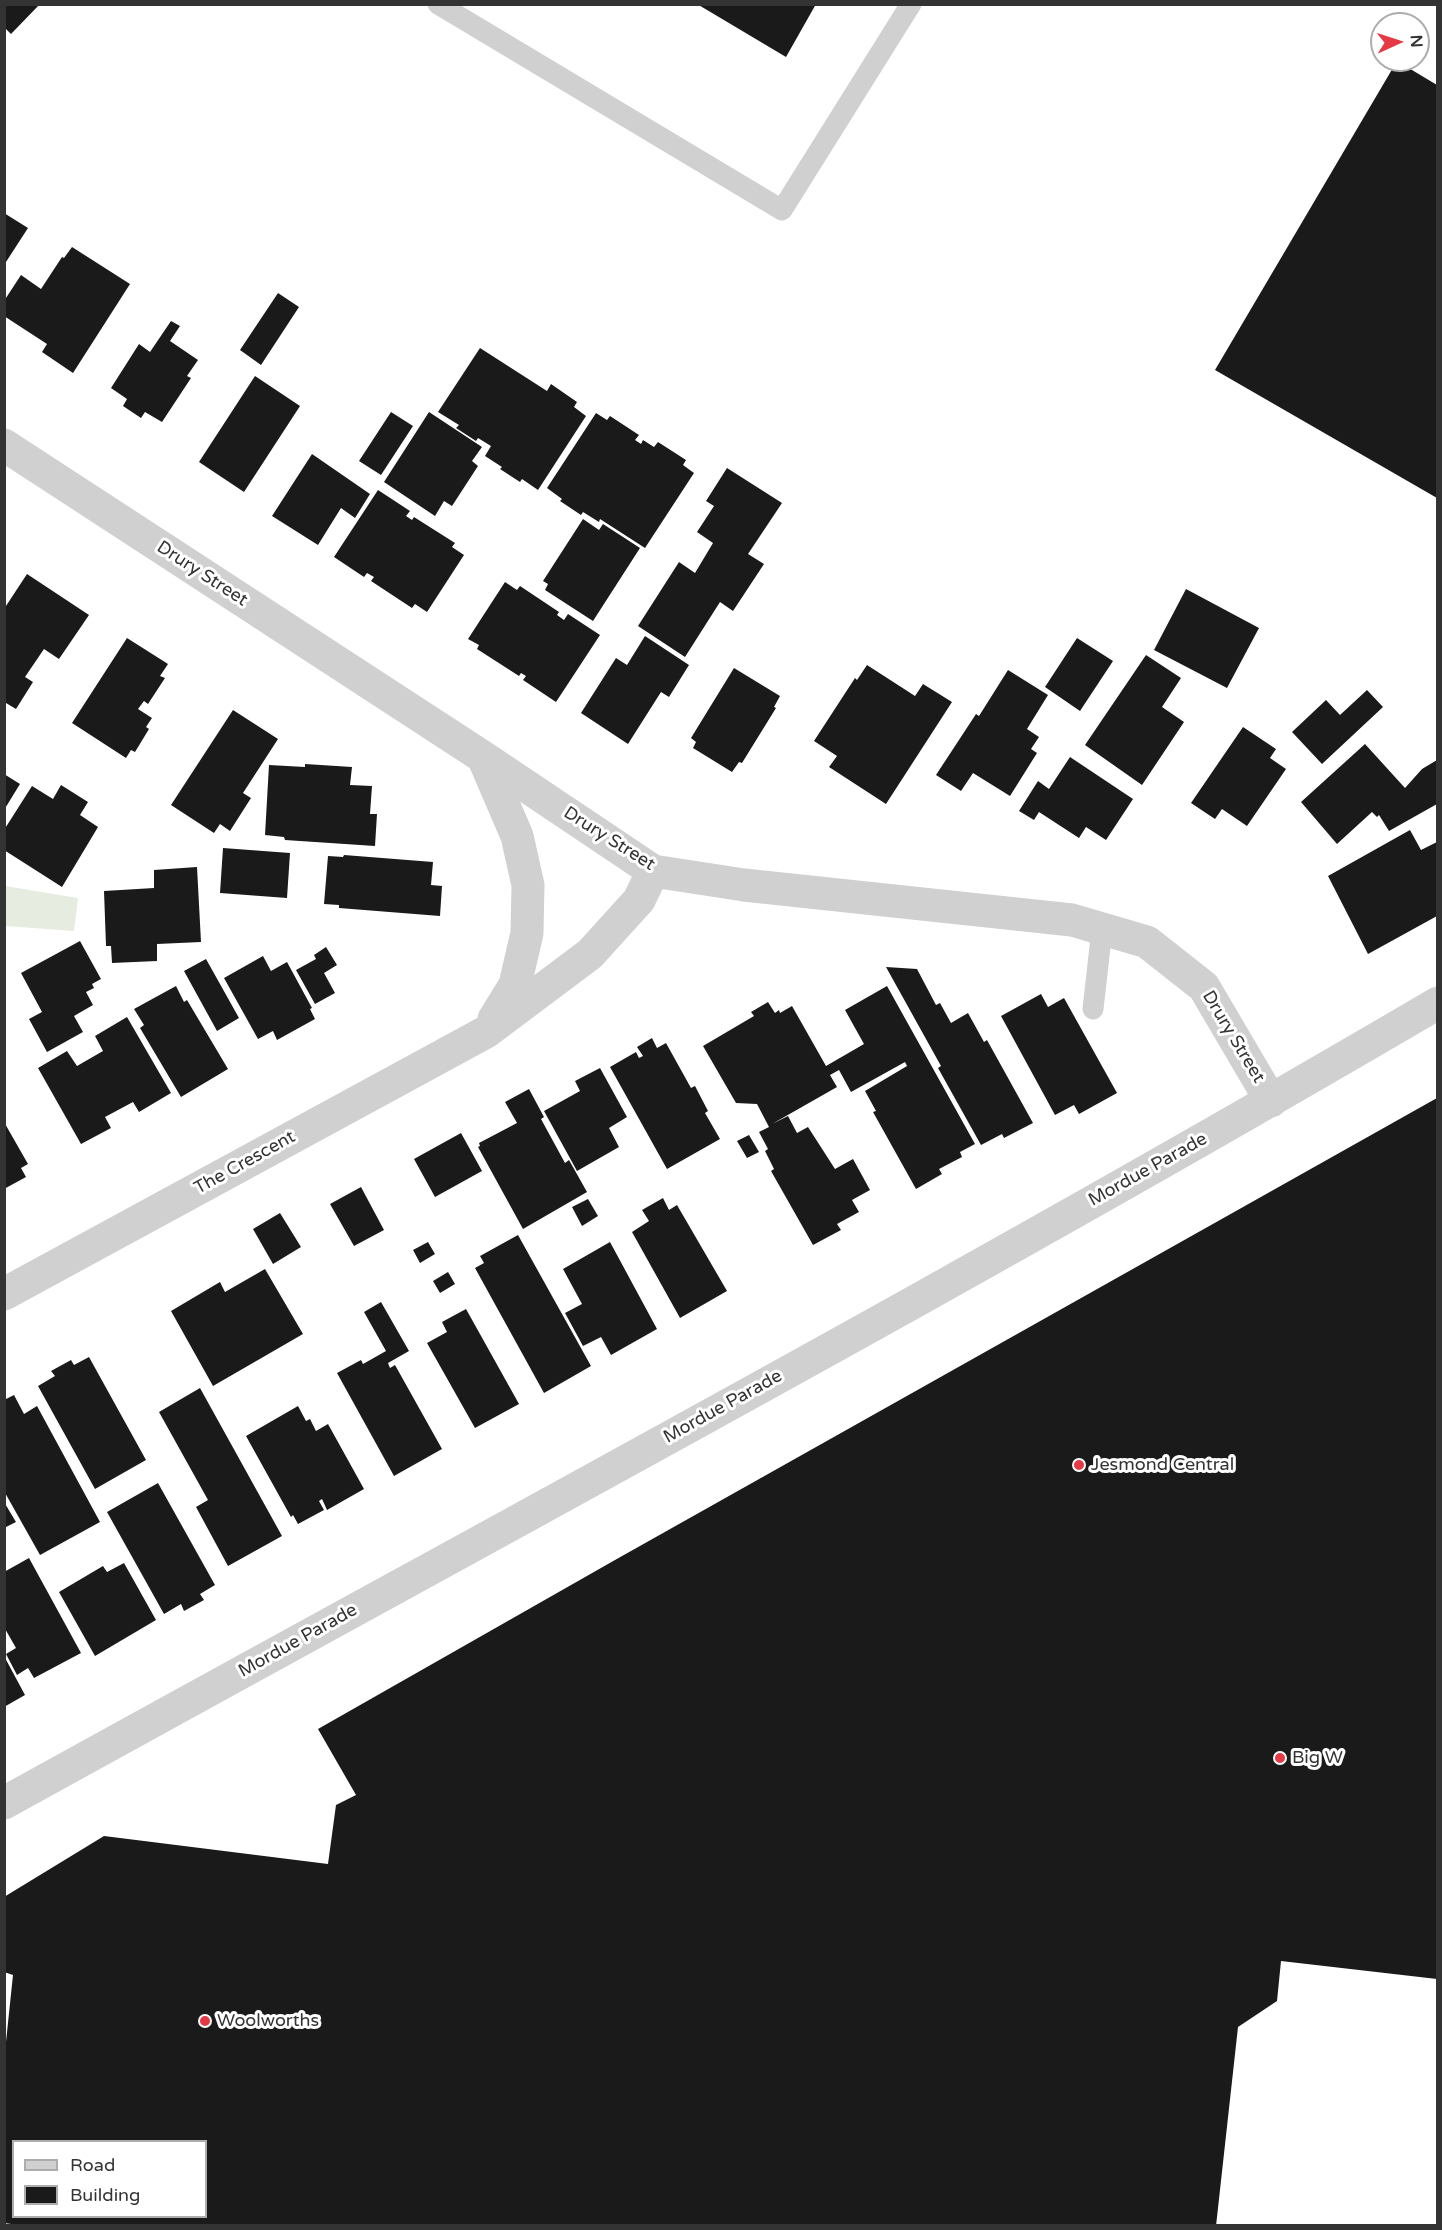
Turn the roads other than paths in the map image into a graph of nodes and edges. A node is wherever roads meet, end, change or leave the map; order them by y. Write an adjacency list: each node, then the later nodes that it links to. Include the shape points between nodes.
1 (438, 4): 2 (lane, via 782,210)
2 (911, 4)
3 (4, 445): 4 (street, Drury Street)
4 (483, 757): 5 (street, Drury Street); 9 (street, The Crescent, via 517,836 528,885 527,933 515,985)
5 (653, 871): 6 (street, Drury Street, via 744,885 1072,920); 9 (street, The Crescent, via 639,900 590,954)
6 (1102, 929): 8 (lane); 10 (street, Drury Street, via 1147,942 1204,987)
7 (1437, 1003): 10 (street, Mordue Parade)
8 (1093, 1009)
9 (486, 1032): 11 (street, The Crescent)
10 (1271, 1101): 12 (street, Mordue Parade)
11 (4, 1294)
12 (4, 1803)

